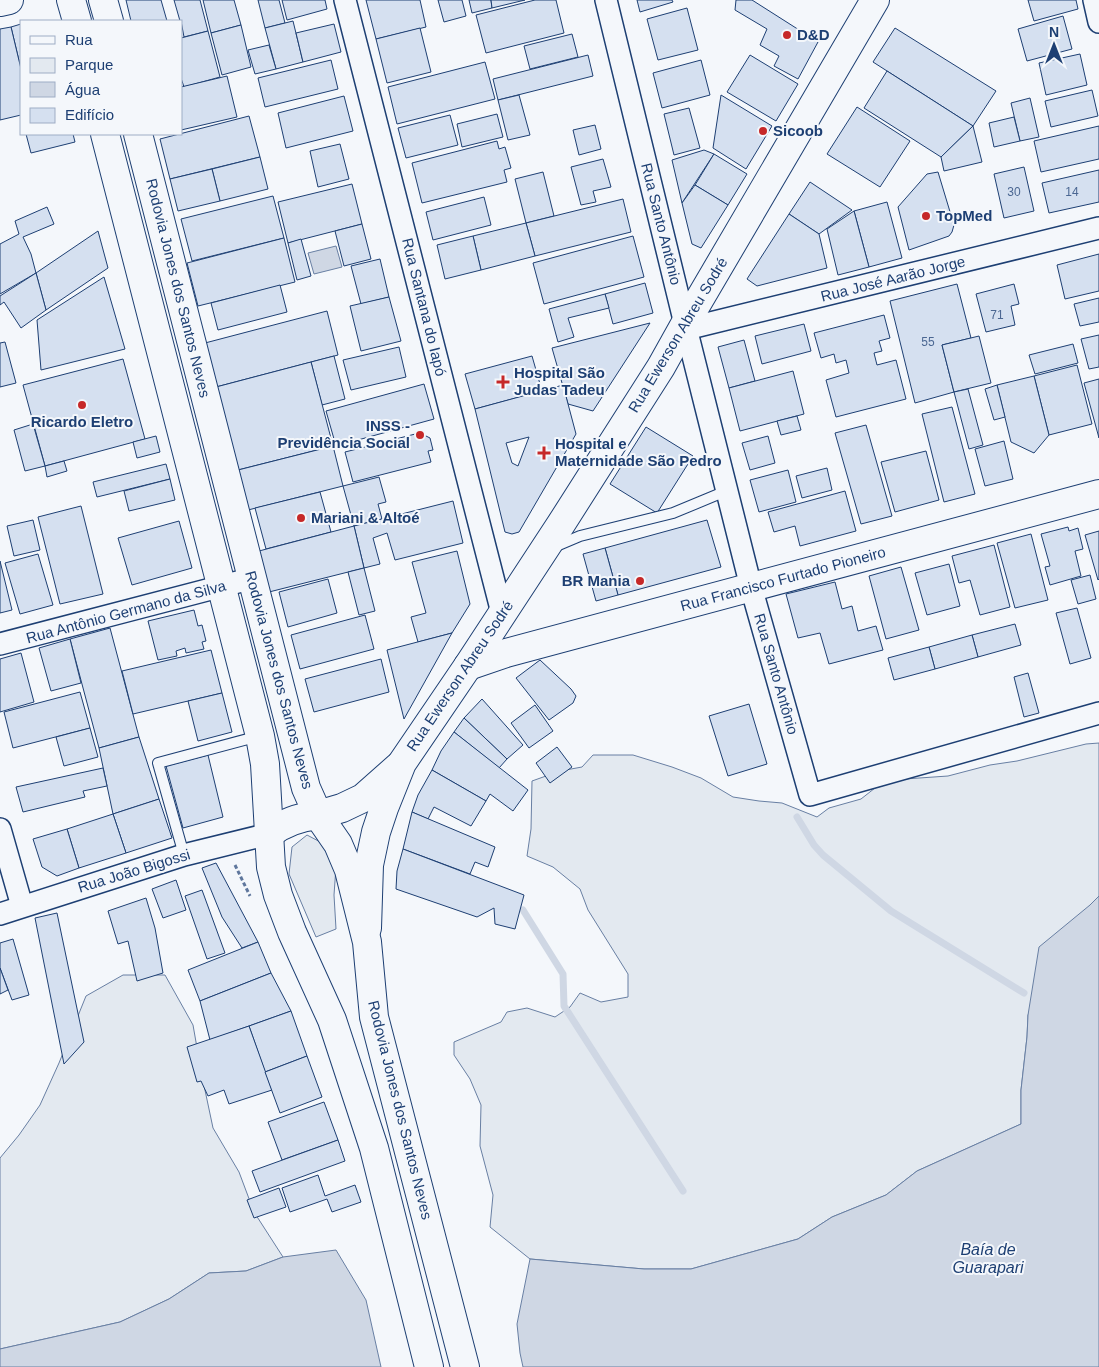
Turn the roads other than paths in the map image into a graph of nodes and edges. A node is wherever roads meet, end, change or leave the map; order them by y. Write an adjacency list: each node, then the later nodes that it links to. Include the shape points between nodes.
1 (9, 0): 8 (main road)
2 (71, 0): 9 (main road)
3 (103, 0): 10 (main road)
4 (345, 0): 27 (street, Rua Santana do Iapó)
5 (606, 0): 17 (street, Rua Santo Antônio)
6 (875, 0): 17 (main road, Rua Ewerson Abreu Sodré)
7 (1094, 0): 11 (street)
8 (0, 2)
9 (77, 20)
10 (109, 20)
11 (1099, 22)
12 (105, 135): 16 (main road)
13 (138, 135): 15 (main road, Rodovia Jones dos Santos Neves)
14 (1099, 228): 17 (street, Rua José Aarão Jorge)
15 (181, 300): 16 (main road); 24 (main road, Rodovia Jones dos Santos Neves)
16 (150, 308): 25 (main road)
17 (686, 326): 18 (main road, Rua Ewerson Abreu Sodré); 20 (street, Rua Santo Antônio)
18 (660, 367): 19 (lane); 23 (main road, Rua Ewerson Abreu Sodré)
19 (651, 402)
20 (726, 491): 23 (lane, via 673,512); 26 (street, Rua Santo Antônio)
21 (1099, 494): 26 (main road, Rua Francisco Furtado Pioneiro)
22 (587, 503): 23 (lane)
23 (547, 544): 27 (main road, Rua Ewerson Abreu Sodré)
24 (252, 578): 25 (street, Rua Antônio Germano da Silva); 33 (main road, Rodovia Jones dos Santos Neves, via 306,788)
25 (221, 587): 28 (street, Rua Antônio Germano da Silva); 31 (main road)
26 (751, 587): 29 (main road, Rua Francisco Furtado Pioneiro); 30 (street, Rua Santo Antônio, via 810,795)
27 (502, 613): 29 (main road, Rua Ewerson Abreu Sodré)
28 (0, 644)
29 (468, 666): 32 (main road, Rua Ewerson Abreu Sodré)
30 (1099, 713)
31 (260, 736): 35 (main road); 36 (lane, via 158,763)
32 (402, 762): 33 (main road, Rua Ewerson Abreu Sodré, via 363,798); 39 (main road, Rua Ewerson Abreu Sodré, via 378,824 369,865)
33 (318, 815): 35 (main road, Rua Ewerson Abreu Sodré, via 292,820); 39 (main road, Rodovia Jones dos Santos Neves, via 338,844 349,870)
34 (0, 829): 37 (street)
35 (269, 834): 36 (street, Rua João Bigossi); 40 (main road, via 271,867 278,895 332,1020 374,1148)
36 (184, 855): 37 (street, Rua João Bigossi)
37 (22, 906): 38 (street, Rua João Bigossi)
38 (0, 914)
39 (367, 942): 41 (main road, Rodovia Jones dos Santos Neves, via 374,1017)
40 (429, 1367)
41 (465, 1367)

